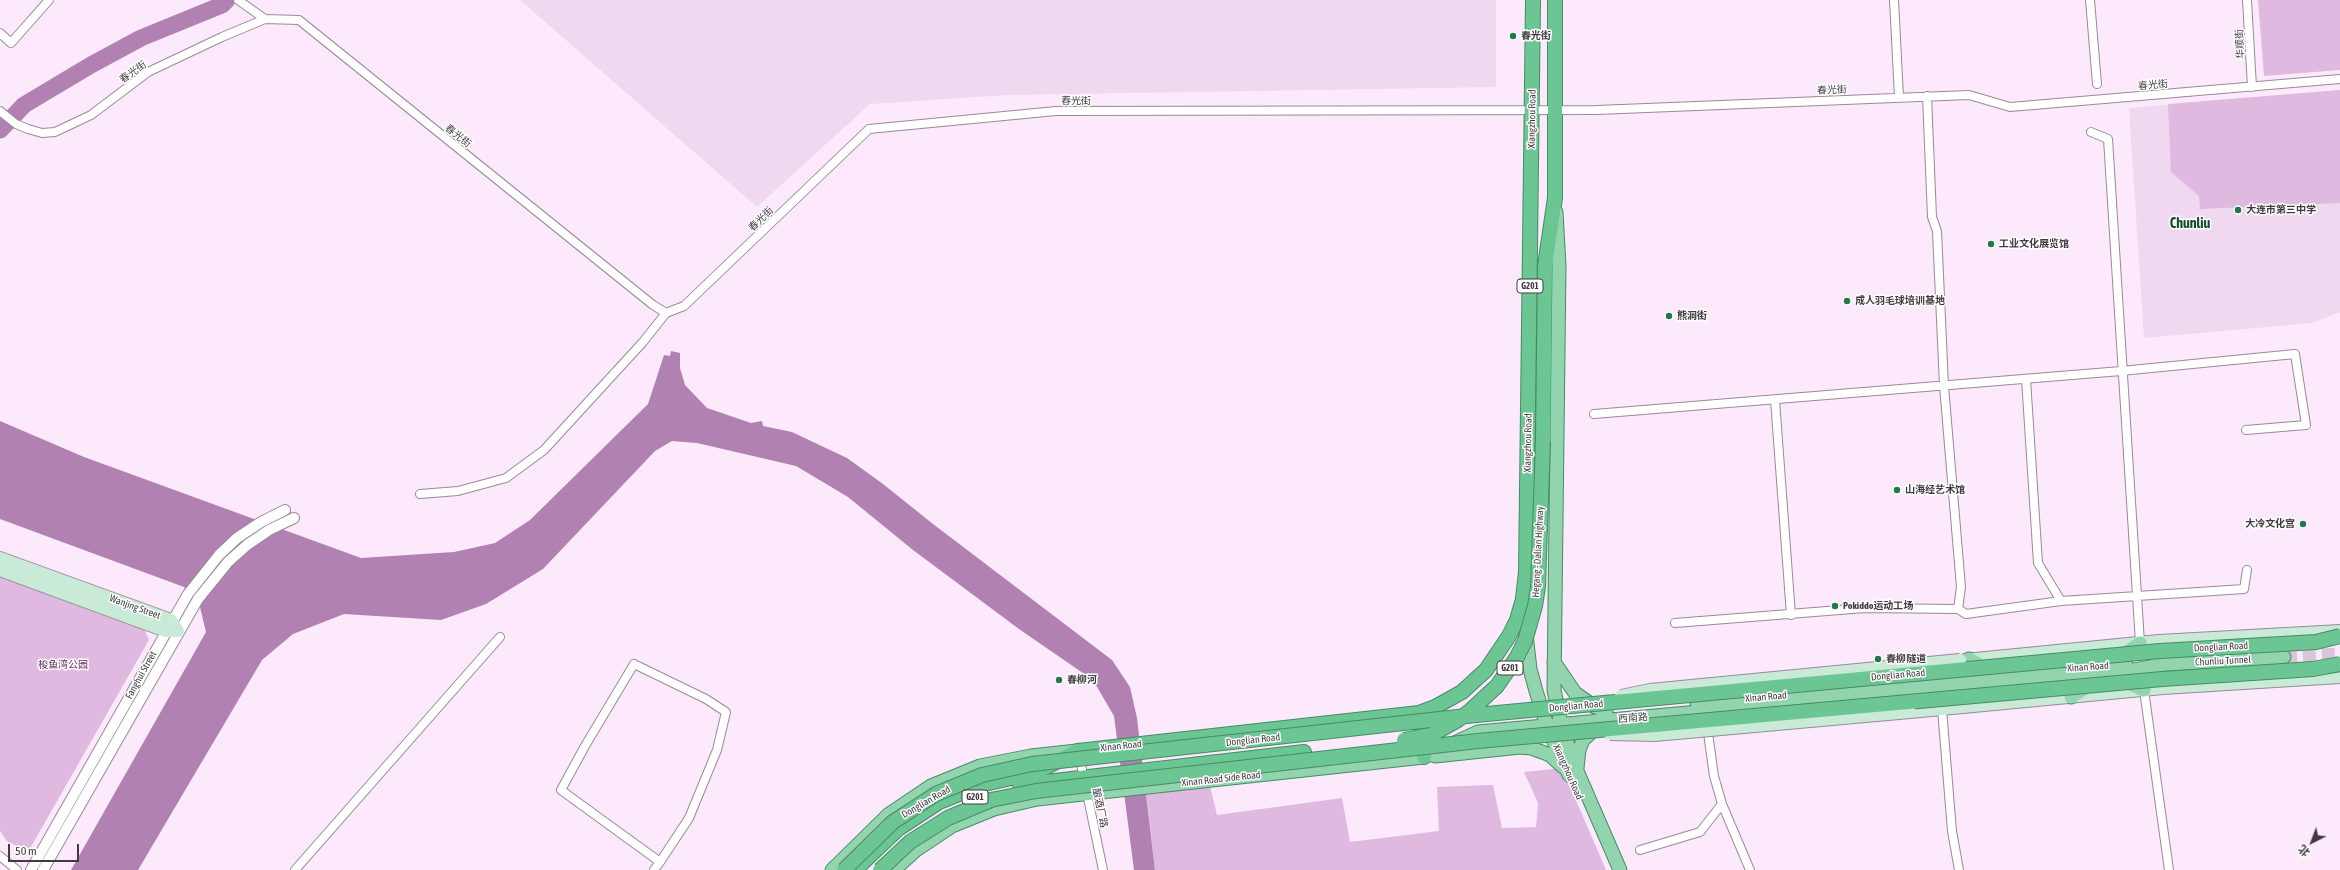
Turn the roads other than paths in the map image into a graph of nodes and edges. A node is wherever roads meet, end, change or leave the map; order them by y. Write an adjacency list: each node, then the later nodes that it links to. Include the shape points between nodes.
1 (49, 0): 9 (street, via 11,43)
2 (1533, 0): 15 (highway, Xiangzhou Road / G201)
3 (1556, 0): 16 (highway, Xiangzhou Road / G201)
4 (1894, 0): 14 (street)
5 (2090, 0): 11 (street)
6 (2247, 0): 12 (street, 华顺街)
7 (239, 1): 8 (street)
8 (265, 19): 17 (street, 春光街, via 148,72 91,115 55,132 42,133 16,124); 20 (street, 春光街, via 298,20 653,306)
9 (0, 33)
10 (2340, 79): 12 (street, 春光街)
11 (2097, 84)
12 (2252, 87): 13 (street, 春光街, via 2010,107 1969,95)
13 (1927, 96): 14 (street, 春光街); 23 (street, via 1932,217 1937,231)
14 (1899, 97): 16 (street, 春光街)
15 (1532, 110): 16 (street, 春光街); 20 (street, 春光街, via 1056,111 869,130 684,306); 33 (highway, Xiangzhou Road / G201)
16 (1555, 110): 19 (highway, Xiangzhou Road / G201)
17 (0, 111)
18 (2091, 132): 21 (street, via 2108,140)
19 (1555, 198): 45 (main road, Xiangzhou Road, via 1559,266); 65 (highway, Hegang - Dalian Highway / G201, bridge, via 1549,225 1545,266 1543,441 1535,606 1525,641 1504,677 1458,720 1431,735 1417,739)
20 (666, 313): 27 (street, via 643,342 544,450 506,478 458,491)
21 (2121, 371): 22 (street); 26 (street, via 2295,354 2306,425); 34 (street)
22 (2026, 379): 23 (street); 35 (street, via 2038,563)
23 (1944, 386): 24 (street); 36 (street, via 1961,586)
24 (1775, 400): 25 (street); 37 (street)
25 (1594, 414)
26 (2246, 430)
27 (420, 494)
28 (285, 510): 39 (street, Fanghui Street, via 237,538 218,556 188,594)
29 (294, 518): 39 (street, Fanghui Street, via 269,530 228,562)
30 (0, 558): 39 (main road, Wanjing Street)
31 (0, 570): 39 (main road, Wanjing Street)
32 (2247, 570): 34 (street, via 2244,589)
33 (1526, 572): 56 (highway, Hegang - Dalian Highway / G201, via 1523,599 1517,620 1486,670 1462,692 1435,708); 59 (main road, Xiangzhou Road, via 1527,647 1530,669)
34 (2137, 596): 35 (street); 43 (street)
35 (2061, 601): 36 (street, via 1966,614)
36 (1958, 609): 37 (street, via 1865,608)
37 (1791, 615): 38 (street)
38 (1675, 623)
39 (174, 628): 72 (street, Fanghui Street); 73 (street, Fanghui Street)
40 (2340, 631): 43 (main road)
41 (2340, 636): 57 (highway, Donglian Road, bridge, via 2316,642 2160,651)
42 (500, 637): 74 (street)
43 (2140, 643): 46 (main road); 49 (main road)
44 (2284, 657): 48 (main road, Chunliu Tunnel)
45 (1553, 659): 57 (main road, Xiangzhou Road, via 1554,690); 58 (main road, via 1575,693)
46 (1965, 660): 50 (main road); 57 (main road, bridge, via 1650,690)
47 (2340, 664): 61 (highway, bridge, via 2313,669 2162,679)
48 (2161, 665): 49 (main road, Xinan Road)
49 (2106, 670): 50 (main road, Xinan Road); 52 (main road); 53 (main road); 55 (main road, Xinan Road)
50 (1997, 675): 58 (main road, Xinan Road)
51 (2340, 677): 52 (main road)
52 (2144, 690): 53 (main road); 87 (street)
53 (2071, 697): 54 (main road)
54 (1942, 708): 61 (main road, bridge, via 1655,735); 86 (street, via 1952,831)
55 (1705, 711): 58 (main road, 西南路); 67 (street, via 1709,750)
56 (1419, 713): 60 (main road); 62 (highway, Xinan Road / G201); 63 (highway)
57 (1563, 716): 58 (main road, Xinan Road); 59 (main road); 64 (main road, Xiangzhou Road); 77 (highway, Donglian Road, bridge, via 1009,769 958,784 914,807 876,837)
58 (1607, 716): 64 (main road, via 1583,740)
59 (1546, 721): 60 (main road, Xinan Road Side Road); 64 (main road, Xiangzhou Road)
60 (1477, 728): 63 (main road, Xinan Road Side Road)
61 (1573, 732): 80 (highway, bridge, via 1012,794 948,818 910,842)
62 (1078, 751): 65 (street, 酿酒厂路); 76 (main road, via 1031,756 980,766 931,786 888,815); 78 (highway, Xinan Road / G201, via 1034,773 984,784 939,802 898,829)
63 (1424, 757): 64 (main road, via 1531,748 1550,755); 66 (main road, Xinan Road Side Road)
64 (1573, 773): 83 (main road, Xiangzhou Road); 84 (main road, Xiangzhou Road)
65 (1084, 777): 66 (street, 酿酒厂路); 79 (highway, G201, via 1010,786 966,800 944,810 905,835)
66 (1087, 794): 81 (main road, Xinan Road Side Road, via 1014,803 973,817 933,838); 82 (street, 酿酒厂路)
67 (1722, 804): 68 (street, via 1700,832); 85 (street)
68 (1640, 850)
69 (0, 856): 71 (street)
70 (660, 862): 70 (street, via 689,818 717,750 726,712 706,699 634,664 561,790); 75 (street)
71 (17, 870)
72 (31, 870)
73 (43, 870)
74 (295, 870)
75 (654, 870)
76 (832, 870)
77 (844, 870)
78 (855, 870)
79 (867, 870)
80 (880, 870)
81 (894, 870)
82 (1103, 870)
83 (1611, 870)
84 (1620, 870)
85 (1750, 870)
86 (1959, 870)
87 (2169, 870)

